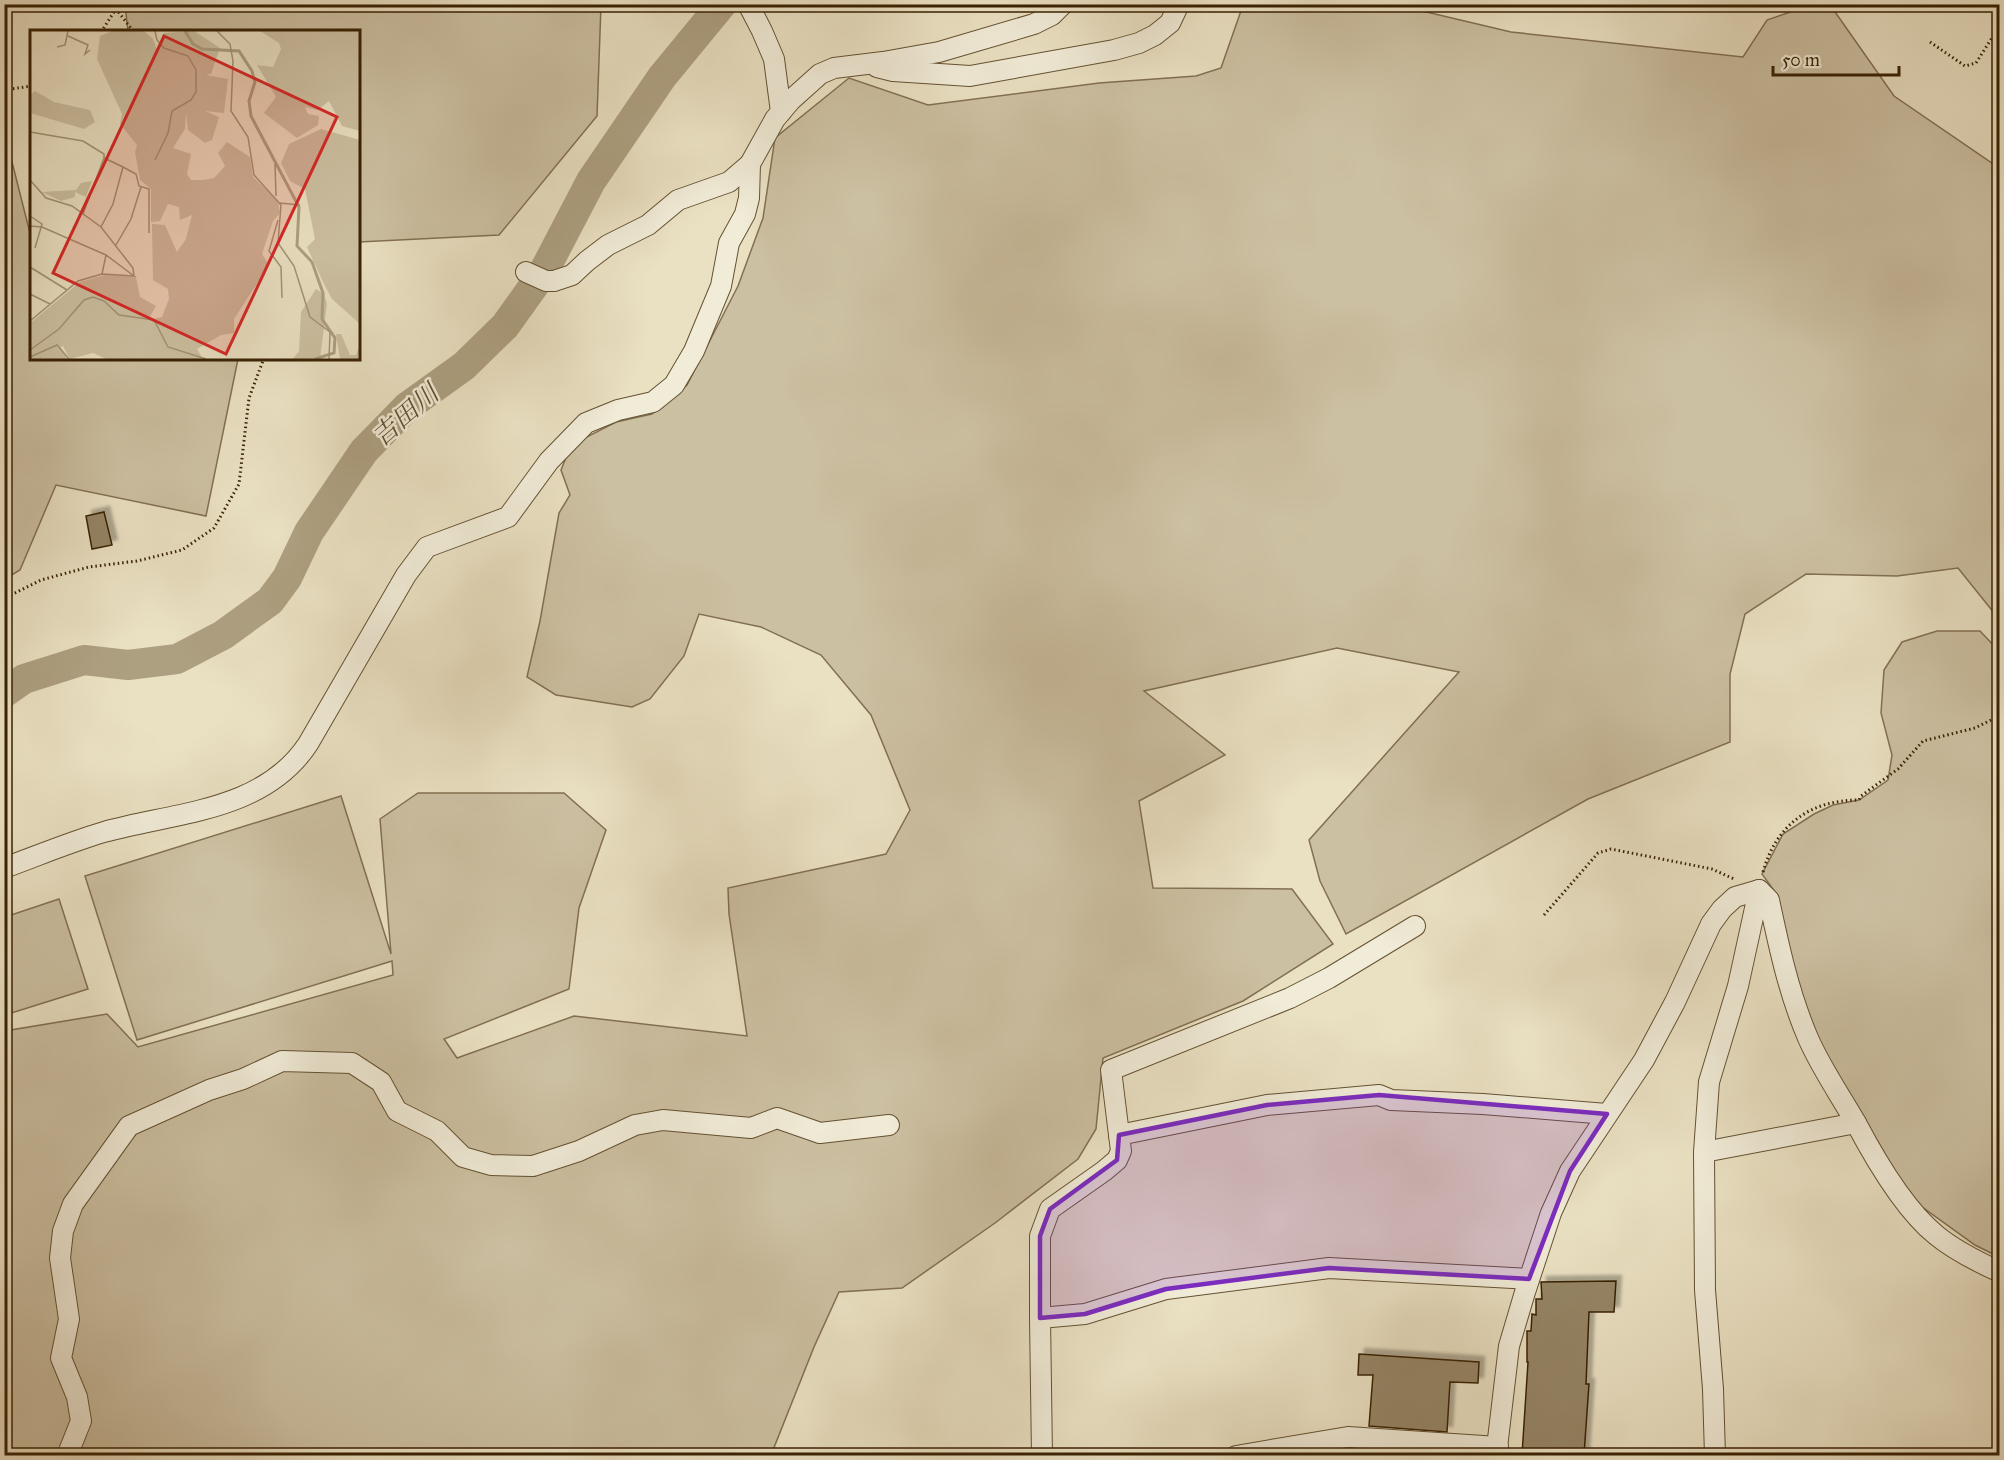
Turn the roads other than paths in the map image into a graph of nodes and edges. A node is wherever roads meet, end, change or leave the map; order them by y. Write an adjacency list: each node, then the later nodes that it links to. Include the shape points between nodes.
1 (748, 4): 5 (street, via 774,59)
2 (1064, 4): 4 (street, via 1034,24 1002,34 939,52)
3 (1179, 4): 4 (street, via 1170,24 1155,35 1114,50 970,76 893,72)
4 (867, 64): 5 (street, via 820,74)
5 (781, 112): 6 (street)
6 (750, 164): 7 (street, via 729,182 678,201 648,225 608,245 572,275 546,281); 8 (street, via 749,198 729,243 721,286 694,351 674,385 653,402 586,423 549,461 508,517 427,547 406,575 296,759 248,795 104,832)
7 (526, 272)
8 (4, 868)
9 (1759, 890): 11 (street, via 1735,897 1711,924 1644,1060); 12 (street, via 1769,900 1791,995 1808,1038); 15 (street, via 1738,986 1709,1082)
10 (1415, 926): 14 (street, via 1290,998 1111,1070)
11 (1607, 1114): 14 (street, via 1391,1100 1379,1095 1267,1106); 17 (street, via 1570,1171)
12 (1856, 1123): 15 (street); 16 (street, via 1909,1206 1935,1235)
13 (889, 1125): 20 (street, via 820,1133 777,1118 751,1128 663,1120 635,1125 579,1151 533,1166 491,1165 463,1156 437,1131 397,1111 381,1082 352,1063 282,1061 209,1090 129,1126 73,1204 63,1231 60,1258 69,1319 61,1358 77,1397 81,1420)
14 (1119, 1135): 18 (street, via 1121,1151 1117,1160 1050,1209 1040,1236)
15 (1704, 1152): 23 (street, via 1705,1290)
16 (2000, 1272)
17 (1529, 1279): 18 (street, via 1329,1268 1166,1289 1085,1314); 19 (street, via 1509,1346)
18 (1040, 1318): 21 (street)
19 (1497, 1451): 22 (street, via 1348,1437)
20 (68, 1455)
21 (1042, 1455)
22 (1236, 1455)
23 (1715, 1455)

